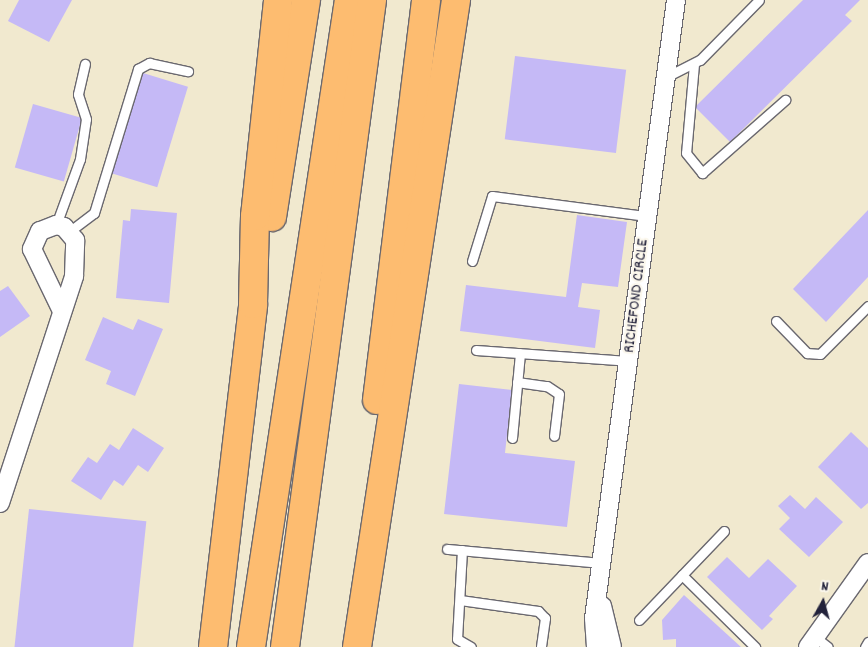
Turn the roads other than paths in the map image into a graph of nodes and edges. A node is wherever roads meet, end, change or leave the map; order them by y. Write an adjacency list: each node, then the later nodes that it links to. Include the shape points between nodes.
1 (278, 0): 17 (highway, via 255,216)
2 (306, 0): 17 (highway, via 266,253)
3 (348, 0): 41 (highway)
4 (372, 0): 42 (highway)
5 (426, 0): 43 (highway)
6 (456, 0): 44 (highway)
7 (676, 0): 12 (street, RICHEFOND CIRCLE)
8 (759, 0): 10 (lane)
9 (85, 64): 15 (lane, via 78,94 86,120)
10 (694, 64): 12 (lane); 13 (lane, via 686,153 702,173)
11 (188, 71): 15 (lane, via 149,63 138,69 94,213)
12 (666, 77): 14 (street, RICHEFOND CIRCLE)
13 (785, 100)
14 (647, 216): 16 (lane, via 492,196); 23 (street, RICHEFOND CIRCLE)
15 (63, 228): 19 (street, via 77,255); 19 (street, via 40,231 32,249)
16 (472, 261)
17 (253, 304): 40 (highway)
18 (868, 306): 20 (lane, via 820,354 807,352)
19 (61, 309): 27 (street)
20 (776, 321)
21 (476, 350): 22 (lane)
22 (520, 353): 23 (lane); 24 (lane)
23 (628, 361): 32 (street, RICHEFOND CIRCLE)
24 (517, 382): 25 (lane, via 547,386 559,394); 26 (lane)
25 (554, 436)
26 (512, 438)
27 (4, 472): 28 (street)
28 (0, 503)
29 (724, 531): 34 (lane)
30 (447, 549): 31 (lane)
31 (462, 550): 32 (lane); 36 (lane)
32 (602, 563): 35 (street, RICHEFOND CIRCLE)
33 (868, 563): 39 (street)
34 (682, 575): 37 (lane); 49 (lane)
35 (598, 591): 47 (street, RICHEFOND CIRCLE); 48 (street, RICHEFOND CIRCLE)
36 (460, 600): 45 (lane, via 457,639); 46 (lane, via 533,608 545,618)
37 (639, 620)
38 (868, 642): 50 (lane)
39 (817, 644)
40 (213, 647)
41 (251, 647)
42 (285, 647)
43 (346, 647)
44 (357, 647)
45 (471, 647)
46 (541, 647)
47 (596, 647)
48 (612, 647)
49 (755, 647)
50 (865, 647)

